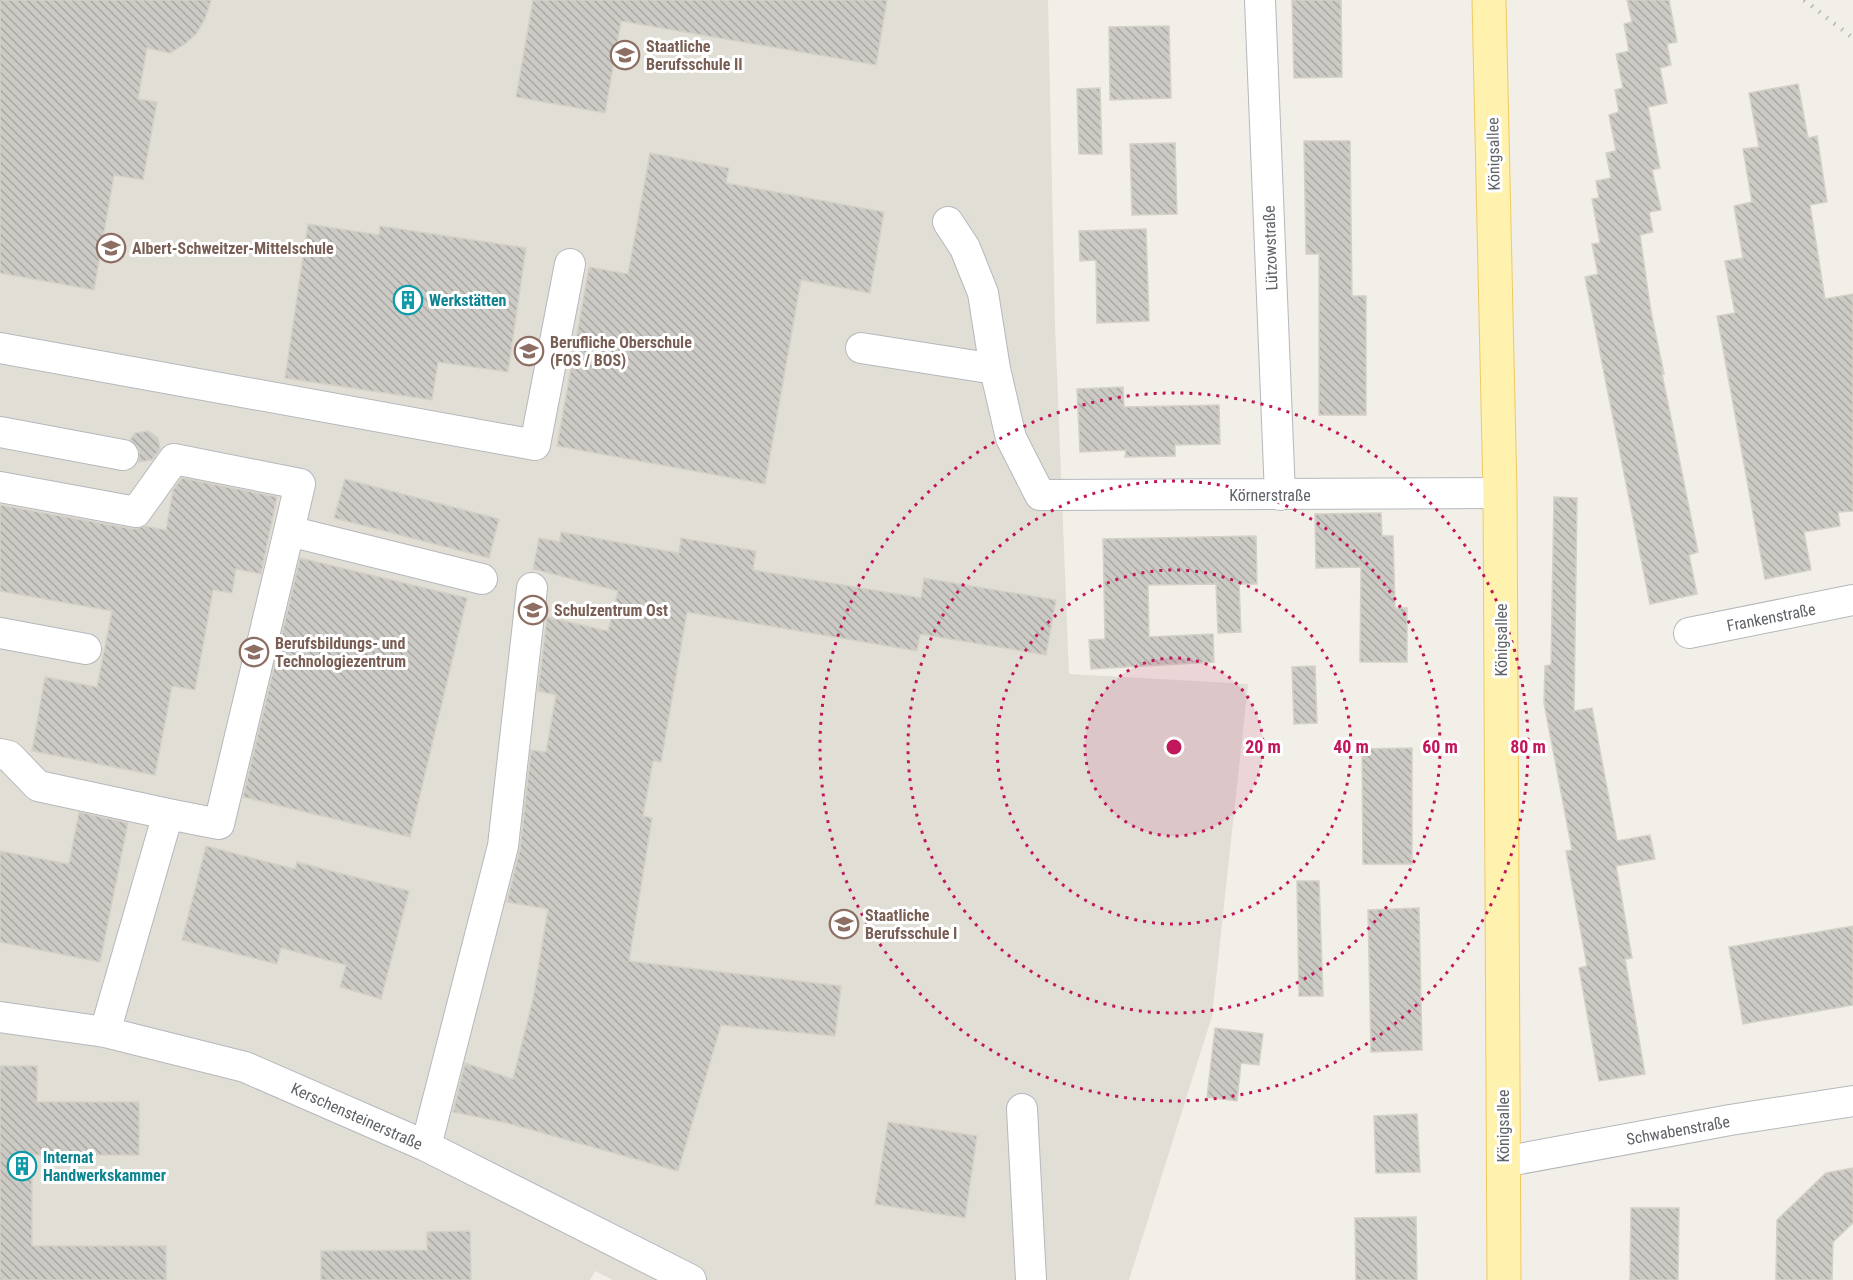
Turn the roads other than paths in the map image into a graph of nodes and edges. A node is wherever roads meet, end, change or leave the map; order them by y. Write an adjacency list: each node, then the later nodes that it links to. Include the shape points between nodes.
1 (1260, 0): 12 (street, Lützowstraße)
2 (1489, 0): 11 (main road, Königsallee)
3 (948, 222): 7 (street, via 965,248 982,293)
4 (570, 264): 5 (street, via 535,445)
5 (0, 348)
6 (861, 348): 7 (street)
7 (994, 369): 12 (street, Körnerstraße, via 1011,438 1040,495)
8 (0, 432): 9 (street)
9 (123, 455)
10 (0, 488): 13 (street, via 136,512 174,459 300,484)
11 (1500, 493): 12 (street, Körnerstraße); 27 (main road, Königsallee)
12 (1280, 495)
13 (289, 531): 14 (street); 21 (street, via 219,824)
14 (482, 579)
15 (532, 588): 26 (street, via 503,846)
16 (1853, 600): 18 (street, Frankenstraße)
17 (0, 633): 19 (street)
18 (1689, 633)
19 (86, 649)
20 (0, 754): 21 (street, via 9,756 38,786)
21 (168, 814): 23 (street)
22 (0, 1017): 23 (street, Kerschensteinerstraße)
23 (105, 1032): 26 (street, Kerschensteinerstraße, via 245,1067)
24 (1853, 1101): 27 (street, Schwabenstraße)
25 (1022, 1109): 29 (street)
26 (426, 1146): 28 (street, Kerschensteinerstraße)
27 (1503, 1162): 30 (main road, Königsallee)
28 (691, 1280)
29 (1031, 1280)
30 (1504, 1280)

